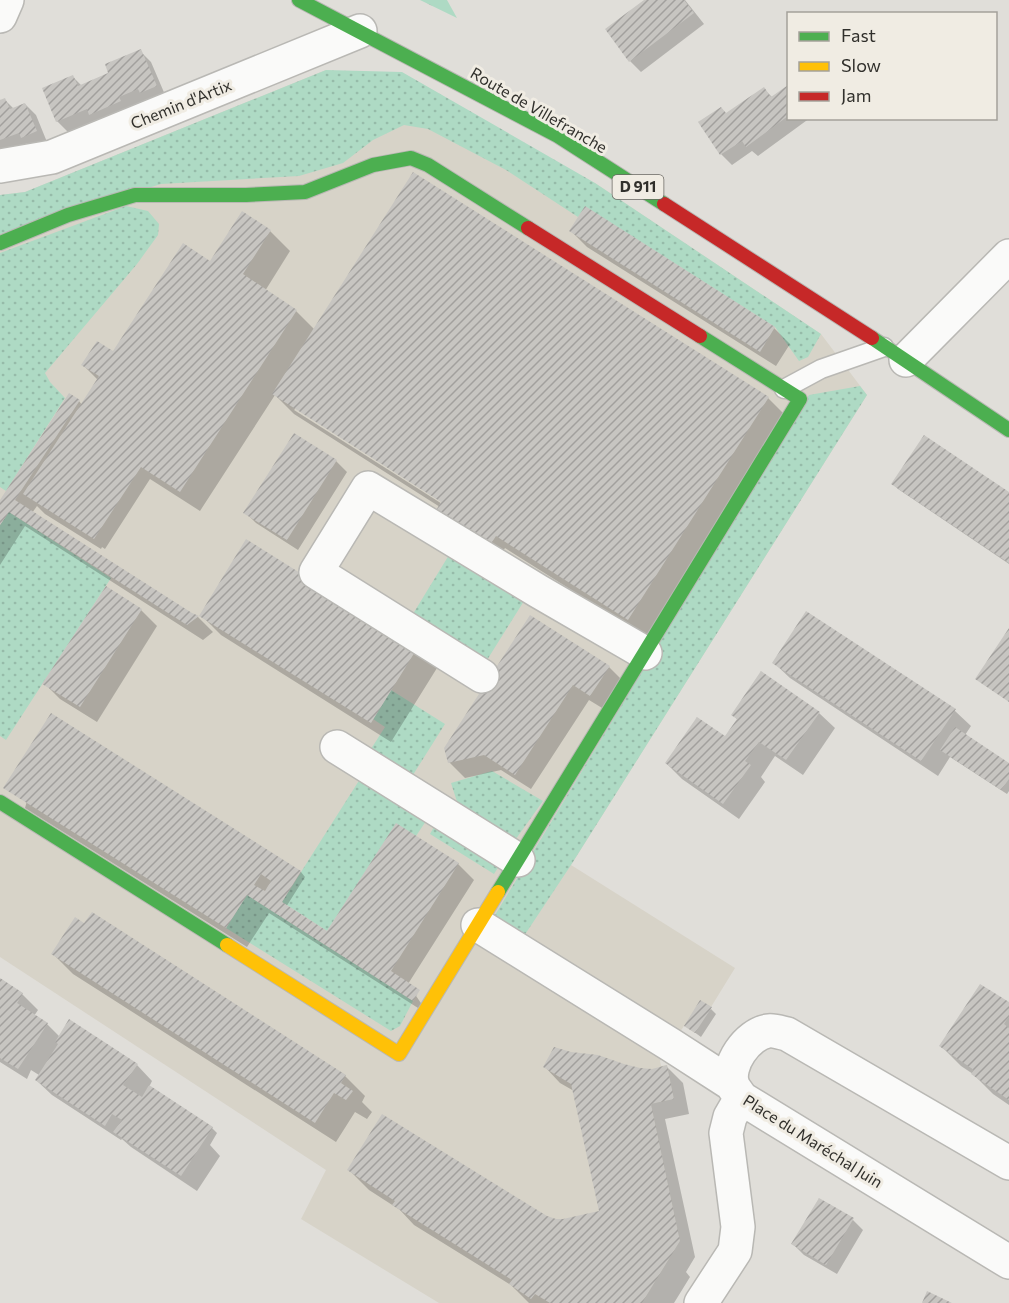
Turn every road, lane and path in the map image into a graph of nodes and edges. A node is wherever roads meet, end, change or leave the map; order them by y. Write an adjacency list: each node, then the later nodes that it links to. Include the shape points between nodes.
1 (7, 0): 3 (street)
2 (299, 0): 4 (street, Route de Villefranche / D 911)
3 (0, 16)
4 (360, 31): 5 (street, Chemin d'Artix, via 52,157); 8 (street, Route de Villefranche / D 911, via 558,136)
5 (0, 166)
6 (0, 243): 9 (street, via 68,215 135,195 305,192 373,165 411,158)
7 (1009, 256): 8 (street)
8 (895, 354): 9 (lane, via 821,369); 10 (street, D 911)
9 (784, 389): 11 (street, via 800,399)
10 (1009, 430)
11 (645, 653): 12 (street, via 368,488 316,572); 15 (street)
12 (482, 676)
13 (337, 747): 15 (street)
14 (0, 802): 16 (street, via 399,1054)
15 (518, 861): 16 (street)
16 (478, 925): 17 (street, via 671,1045)
17 (737, 1091): 18 (street, Place du Maréchal Juin, via 732,1070 740,1051 753,1037 769,1030 787,1034); 19 (street, Place du Maréchal Juin); 20 (street, via 726,1133 738,1227 735,1251)
18 (1009, 1163)
19 (1009, 1262)
20 (701, 1303)

